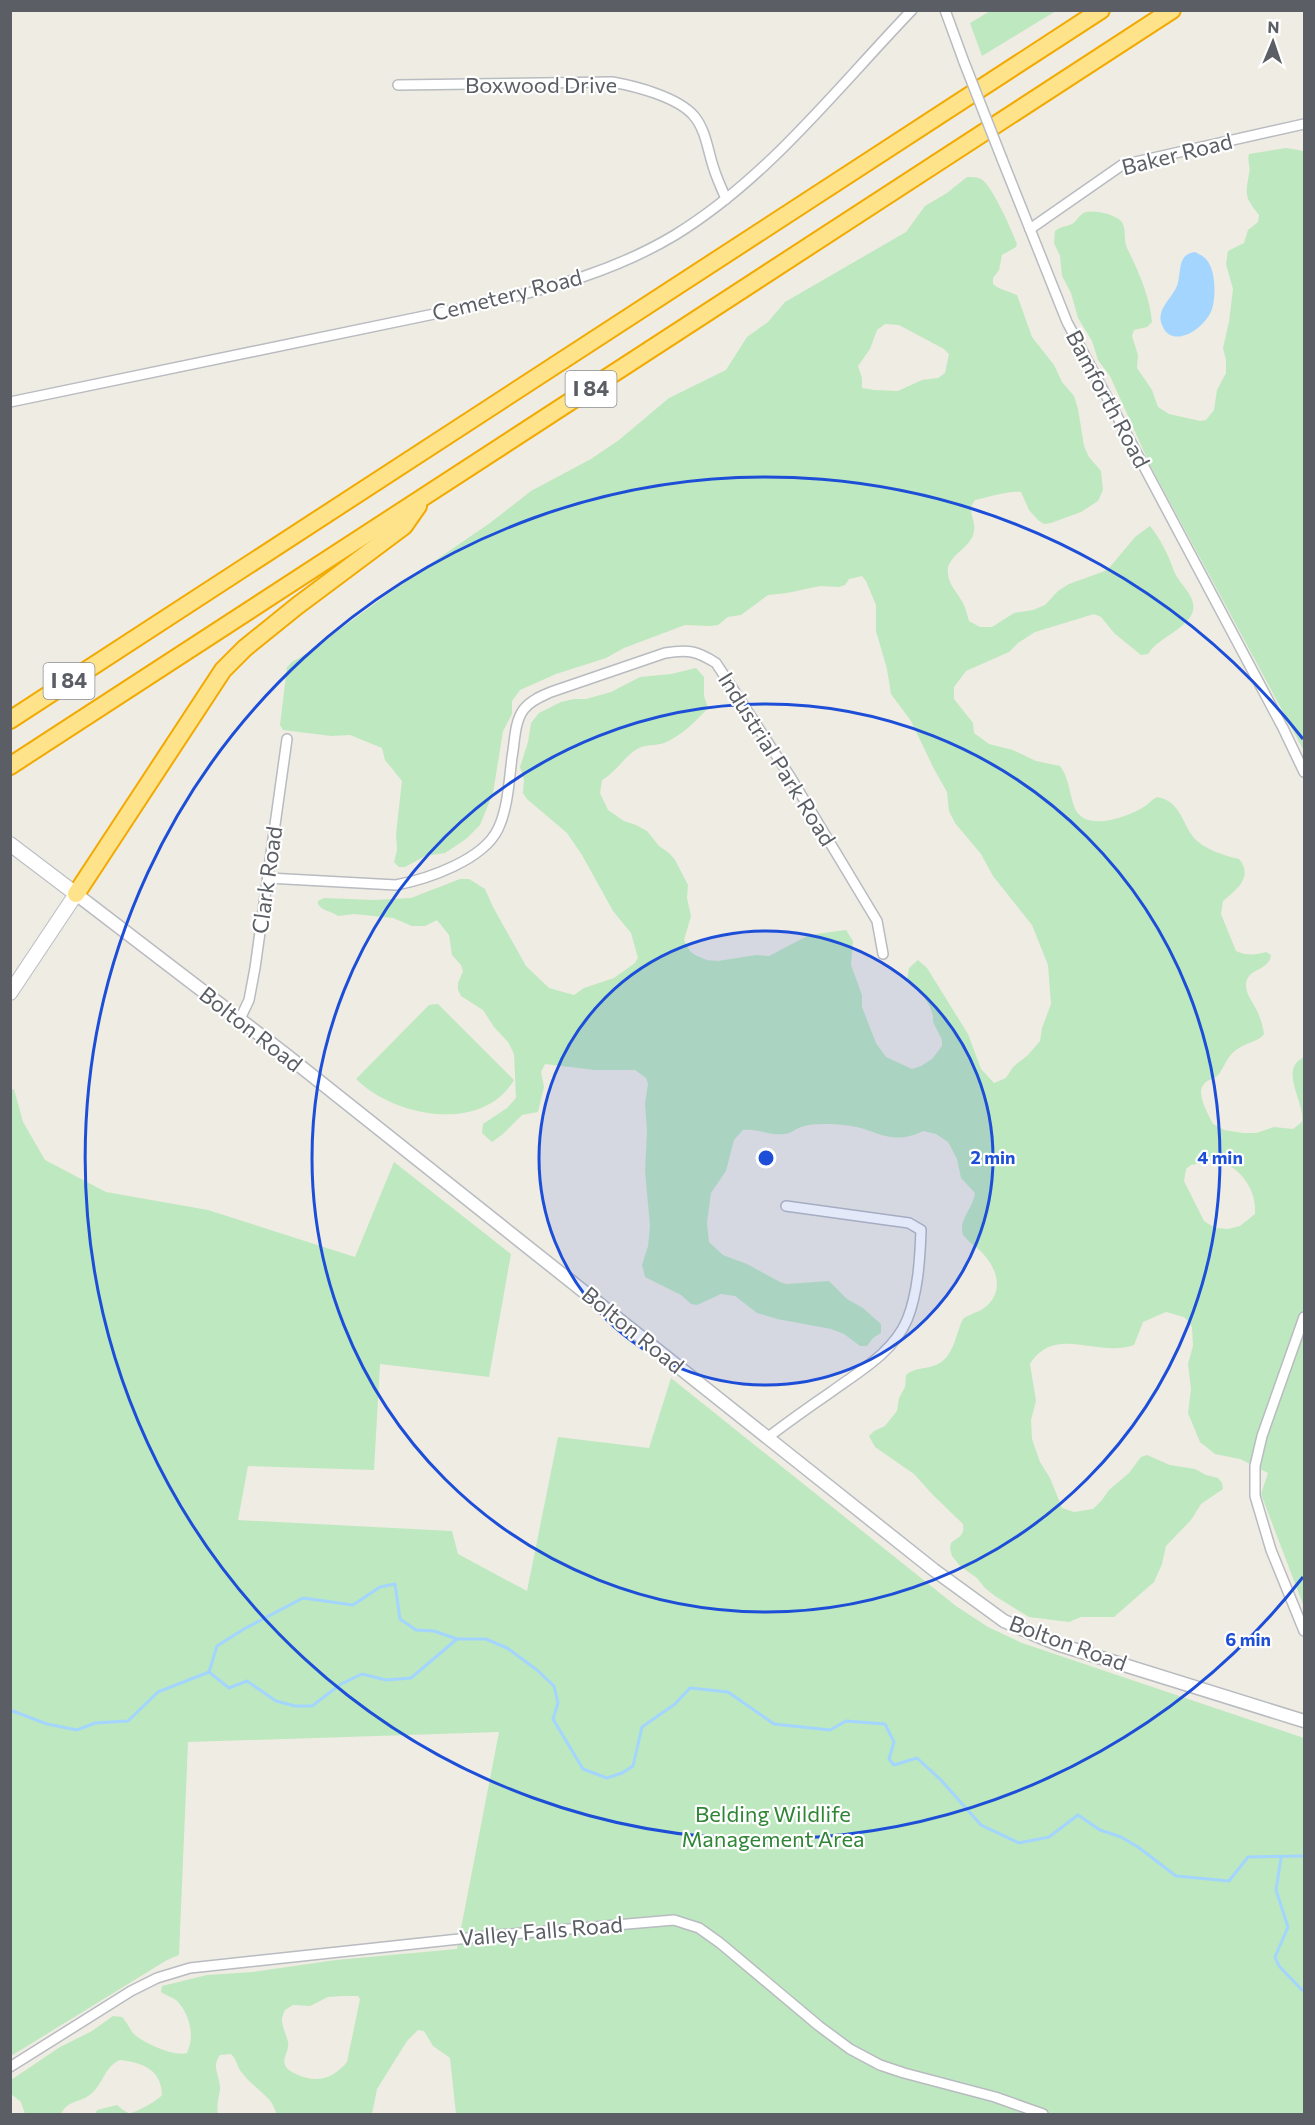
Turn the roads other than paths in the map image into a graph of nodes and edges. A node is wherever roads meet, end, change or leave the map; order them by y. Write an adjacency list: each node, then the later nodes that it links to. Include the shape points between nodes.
1 (912, 10): 7 (street, Cemetery Road, via 772,159)
2 (945, 10): 8 (street, Bamforth Road, bridge)
3 (1101, 10): 11 (highway, I 84)
4 (1172, 10): 10 (highway, I 84)
5 (398, 85): 7 (street, Boxwood Drive, via 612,82 636,86 694,115)
6 (1305, 124): 8 (street, Baker Road, via 1122,165)
7 (726, 199): 9 (street, Cemetery Road, via 674,236 616,264 536,292)
8 (1030, 229): 14 (street, Bamforth Road, via 1066,322)
9 (10, 402)
10 (424, 497): 13 (highway, I 84); 17 (highway, via 404,526 297,606 223,670)
11 (10, 720)
12 (287, 739): 16 (street, Clark Road)
13 (10, 766)
14 (1305, 772)
15 (10, 844): 17 (main road, Bolton Road)
16 (268, 878): 18 (street, Industrial Park Road, via 396,885 417,881 471,856 487,845 497,830 517,725 524,709 551,692 682,650 699,653 716,663 877,921); 20 (street, Clark Road, via 249,1000)
17 (75, 894): 19 (main road); 20 (street, Bolton Road)
18 (883, 954)
19 (10, 993)
20 (240, 1019): 23 (street, Bolton Road)
21 (786, 1206): 23 (street, via 909,1222 921,1230 920,1244 914,1300 897,1339 870,1364)
22 (1305, 1317): 24 (street, via 1255,1466 1255,1496 1270,1550)
23 (767, 1437): 25 (street, Bolton Road, via 1004,1621 1060,1645)
24 (1305, 1631)
25 (1305, 1721)
26 (10, 2067): 27 (street, Valley Falls Road, via 131,1991 190,1968 674,1920 699,1928 819,2026 880,2065 995,2097)
27 (1043, 2115)

